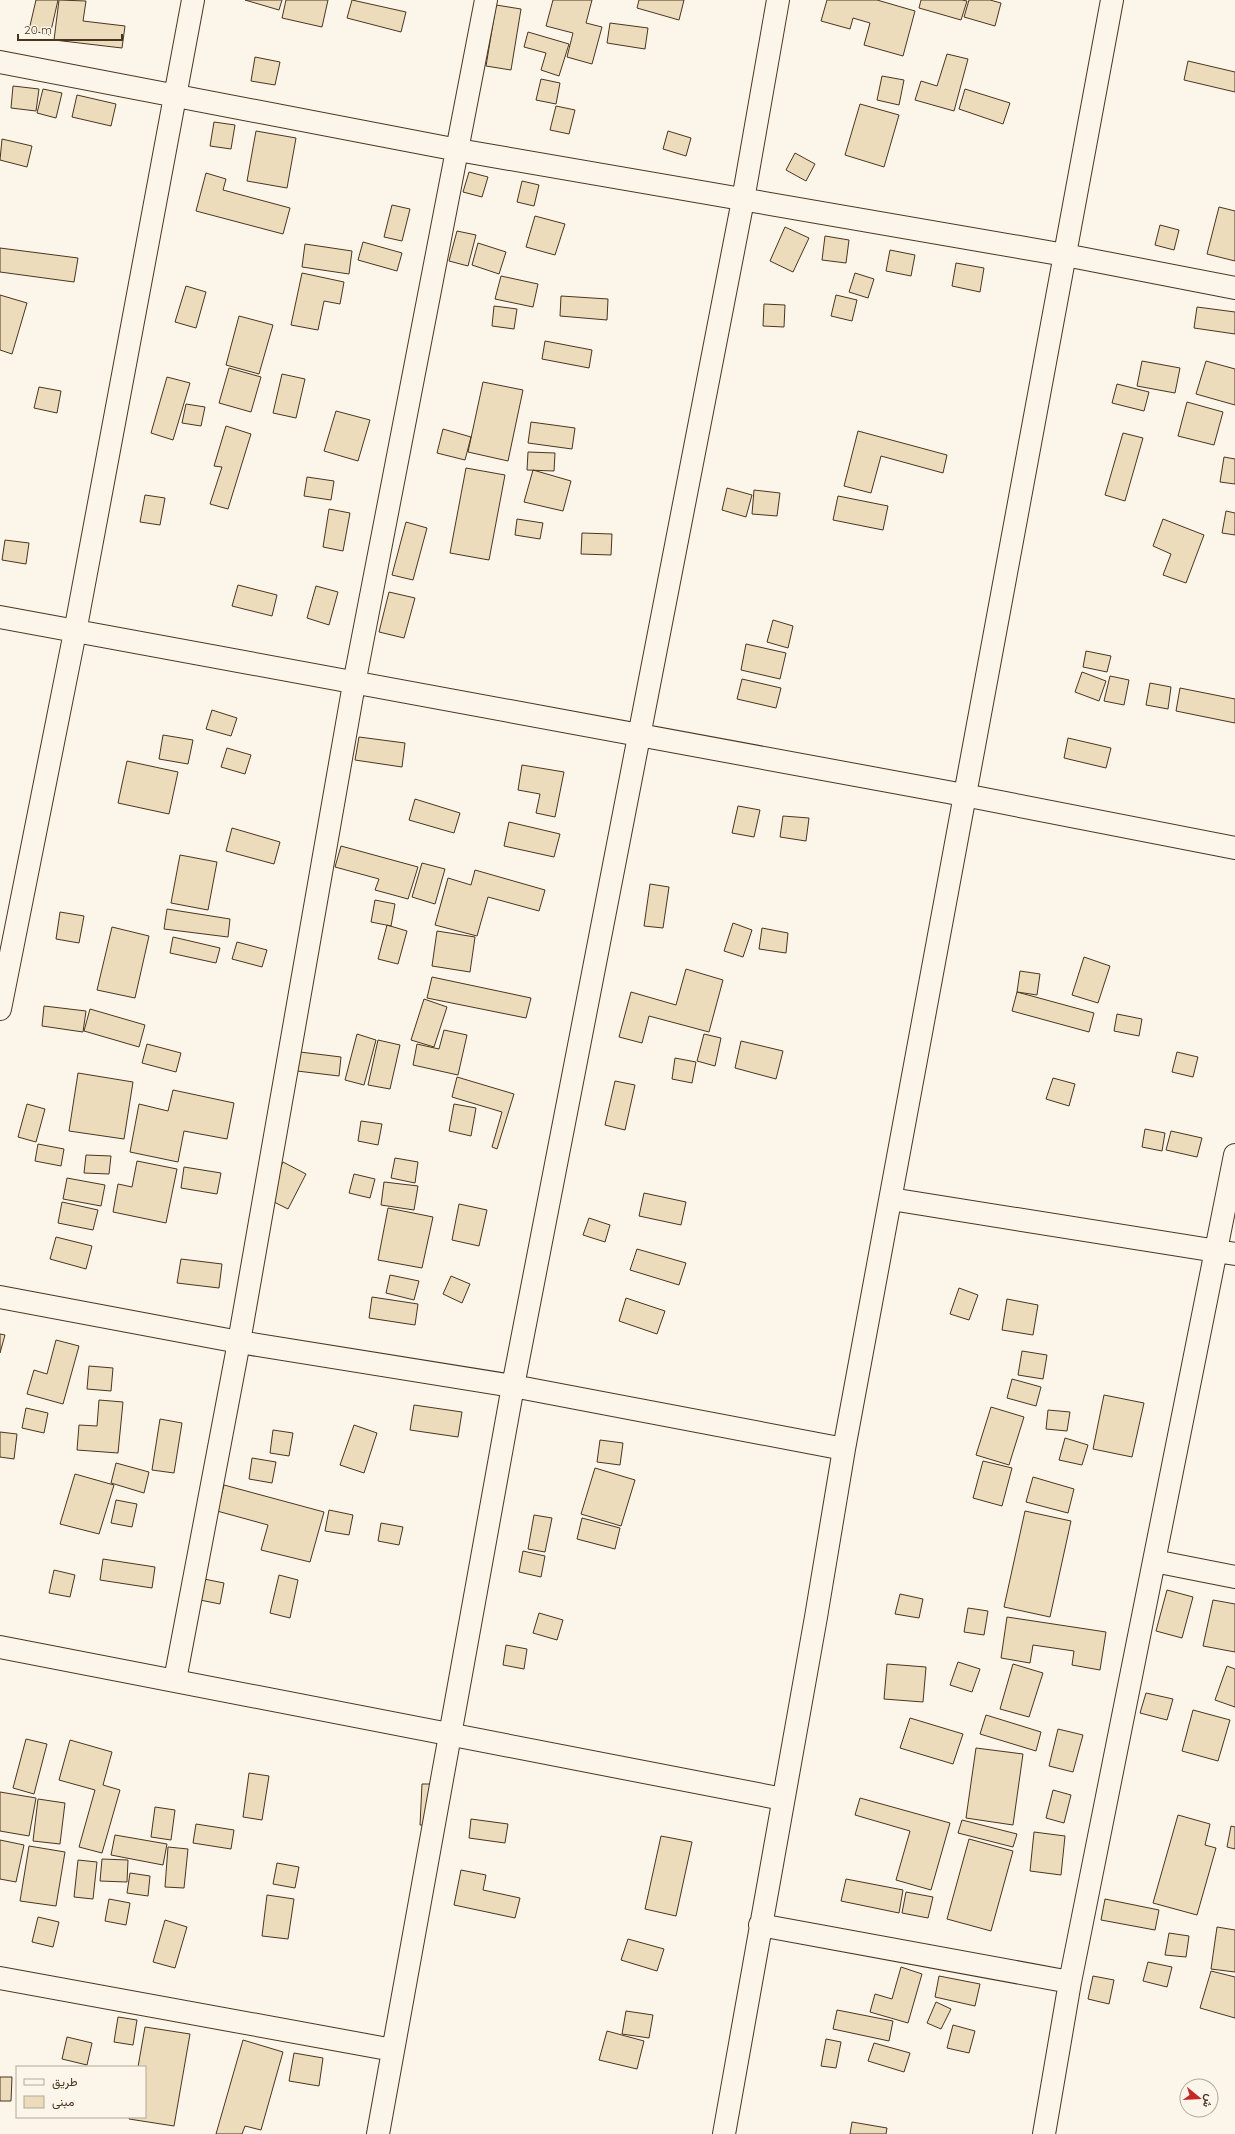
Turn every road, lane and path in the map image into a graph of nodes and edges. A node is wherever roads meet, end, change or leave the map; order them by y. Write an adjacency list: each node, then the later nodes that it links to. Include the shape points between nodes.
1 (193, 0): 6 (street)
2 (486, 0): 7 (street)
3 (778, 0): 8 (street)
4 (1112, 0): 9 (street)
5 (0, 62): 6 (street)
6 (176, 95): 7 (street); 12 (street)
7 (458, 150): 8 (street); 13 (street)
8 (744, 200): 9 (street); 14 (street)
9 (1065, 255): 10 (street); 15 (street)
10 (1235, 288)
11 (0, 617): 12 (street)
12 (75, 632): 13 (street); 17 (street)
13 (354, 684): 14 (street); 22 (street)
14 (639, 736): 15 (street); 23 (street)
15 (964, 795): 16 (street); 19 (street)
16 (1235, 848)
17 (0, 1009)
18 (1235, 1155): 20 (street)
19 (891, 1199): 20 (street); 24 (street)
20 (1226, 1252): 25 (street)
21 (0, 1297): 22 (street)
22 (238, 1342): 23 (street); 28 (street)
23 (513, 1386): 24 (street); 29 (street)
24 (844, 1449): 30 (street)
25 (1154, 1561): 26 (street); 33 (street)
26 (1235, 1577)
27 (0, 1647): 28 (street)
28 (175, 1680): 29 (street)
29 (450, 1734): 30 (street); 34 (street)
30 (783, 1799): 31 (street)
31 (760, 1925): 33 (street); 36 (street)
32 (0, 1978): 34 (street)
33 (1070, 1982): 37 (street)
34 (393, 2050): 35 (street)
35 (378, 2134)
36 (724, 2134)
37 (1044, 2134)

